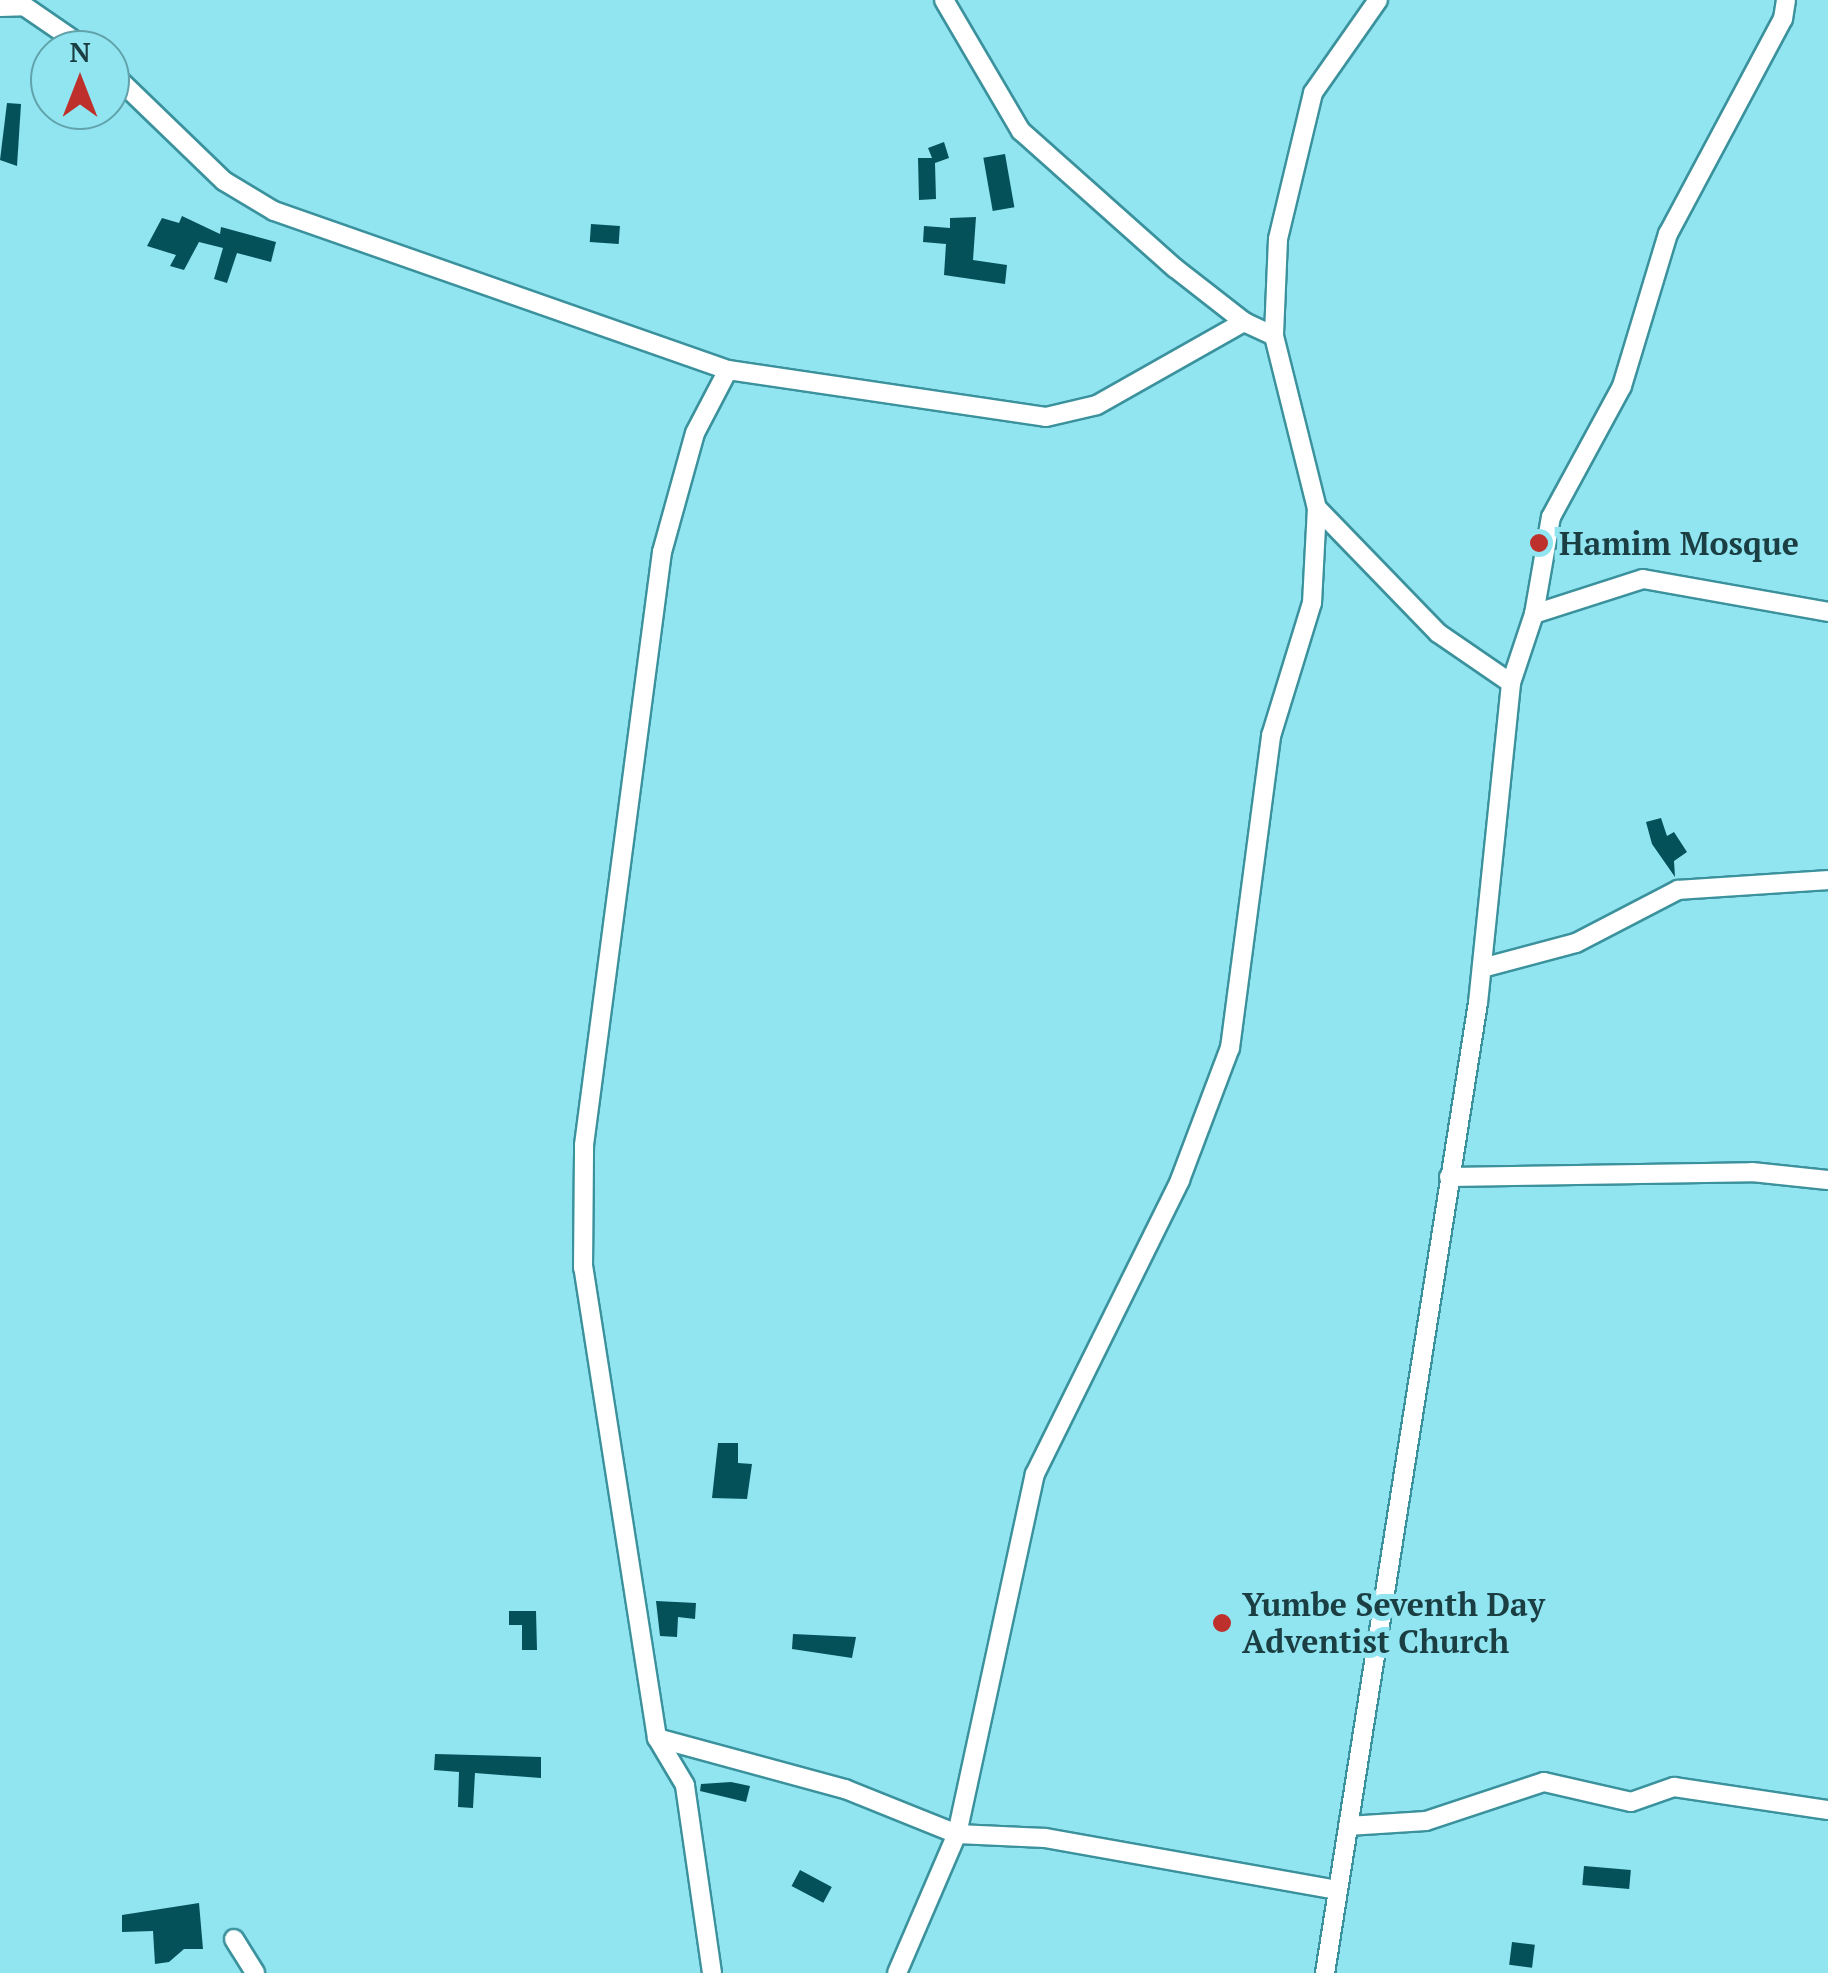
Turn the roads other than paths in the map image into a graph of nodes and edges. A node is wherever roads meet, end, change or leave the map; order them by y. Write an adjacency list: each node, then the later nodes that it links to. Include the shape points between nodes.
1 (944, 0): 7 (street, via 1021,131)
2 (1378, 0): 8 (street, via 1313,93 1278,239)
3 (1786, 0): 12 (street, via 1783,19 1668,234 1622,386 1552,517)
4 (0, 7): 5 (street, via 24,6)
5 (59, 30)
6 (130, 90): 9 (street, via 224,181 274,211)
7 (1244, 322): 8 (street); 9 (street, via 1097,405 1046,417)
8 (1274, 336): 10 (street)
9 (728, 370): 18 (street, via 694,434 662,552 584,1146 583,1268)
10 (1317, 508): 13 (street, via 1438,633); 21 (street, via 1312,604 1271,736 1230,1048 1180,1180 1036,1474)
11 (1828, 612): 12 (street, via 1643,579)
12 (1534, 614): 13 (street)
13 (1510, 683): 15 (street)
14 (1828, 880): 15 (street, via 1678,890 1576,943)
15 (1482, 968): 16 (street)
16 (1449, 1177): 17 (street, via 1752,1172); 20 (street)
17 (1828, 1180)
18 (657, 1738): 21 (street, via 844,1789); 25 (street, via 685,1785)
19 (1828, 1810): 20 (street, via 1674,1787 1631,1802 1544,1782 1426,1821)
20 (1348, 1826): 22 (street)
21 (956, 1834): 22 (street, via 1045,1838); 26 (street)
22 (1338, 1890): 27 (street)
23 (234, 1939): 24 (street)
24 (255, 1973)
25 (712, 1973)
26 (898, 1973)
27 (1325, 1973)

